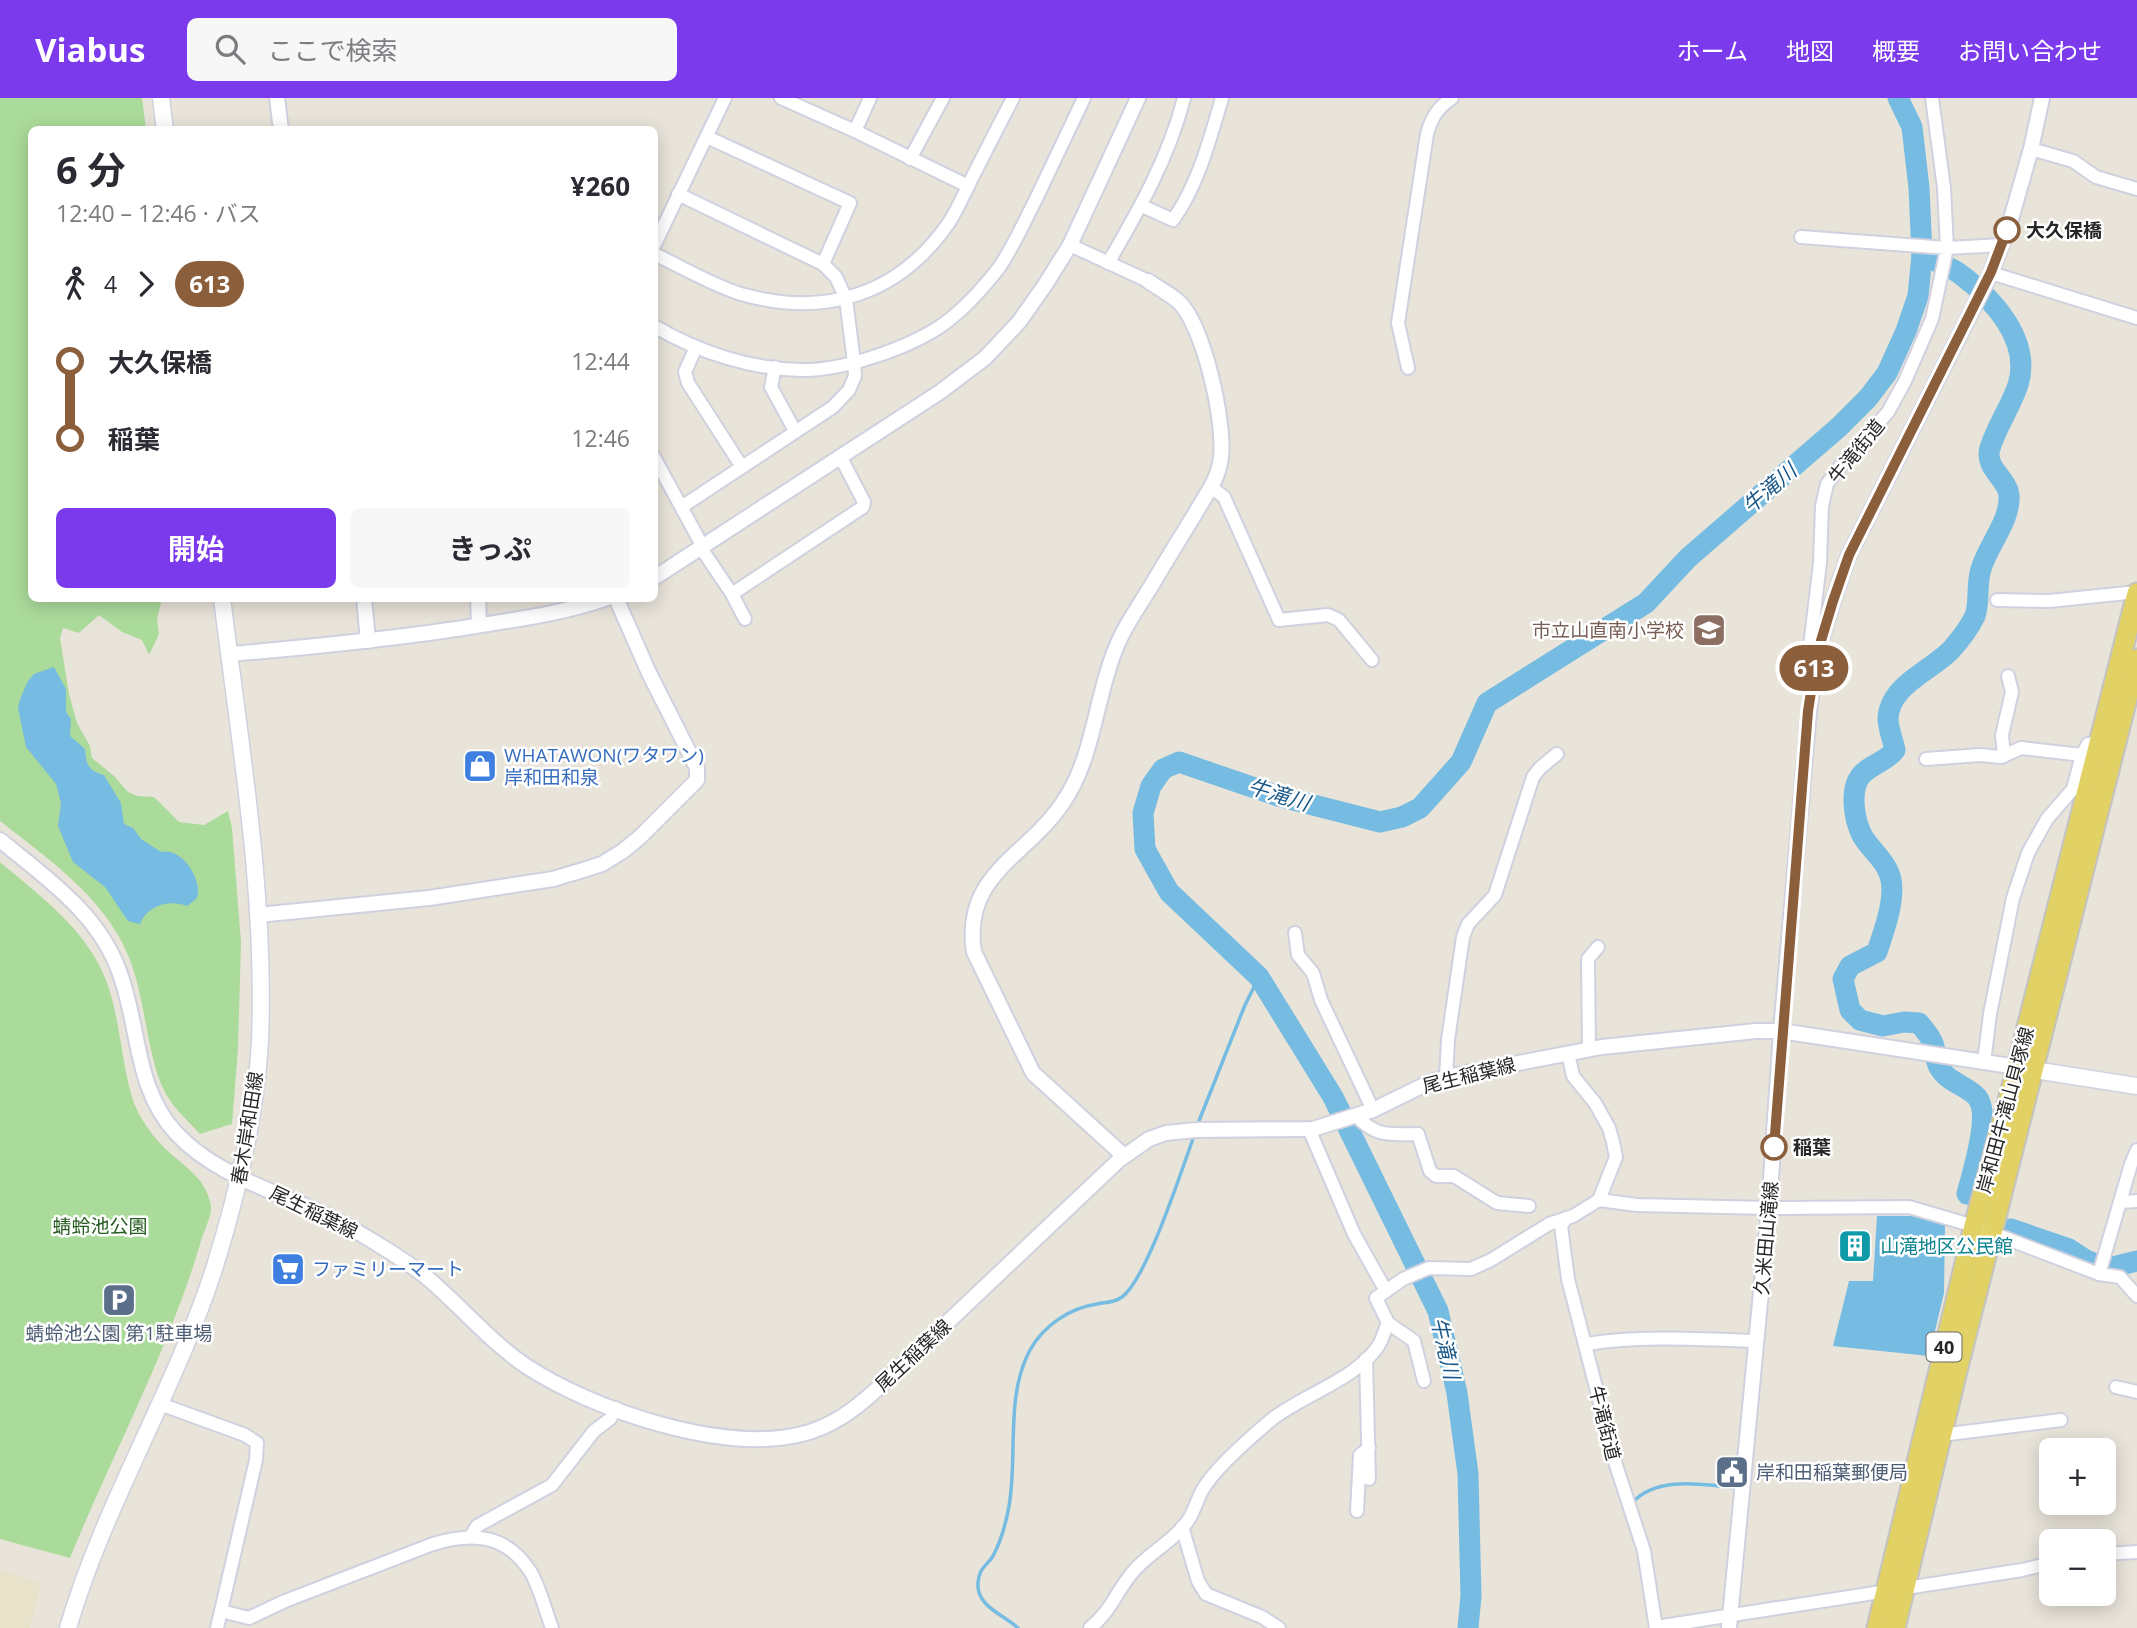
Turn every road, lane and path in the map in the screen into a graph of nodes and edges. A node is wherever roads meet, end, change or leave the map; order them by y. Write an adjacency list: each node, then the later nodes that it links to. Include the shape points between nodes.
1 (161, 98): 15 (main road)
2 (277, 98): 16 (street)
3 (725, 98): 18 (street)
4 (781, 98): 17 (street)
5 (870, 98): 17 (street)
6 (943, 98): 20 (street)
7 (1013, 98): 21 (street)
8 (1084, 98): 39 (street, via 1023,226 979,293 933,331)
9 (1138, 98): 27 (street)
10 (1184, 98): 24 (street, via 1172,139)
11 (1222, 98): 24 (street, via 1209,143 1172,220)
12 (1452, 98): 41 (street, via 1432,117 1427,134 1398,323)
13 (1932, 98): 29 (street, 牛滝街道, via 1944,188)
14 (2042, 98): 19 (street, 久米田山滝線)
15 (164, 126)
16 (280, 126)
17 (855, 131): 20 (street)
18 (707, 137): 23 (street); 32 (street, via 850,203)
19 (2031, 149): 22 (street, via 2073,161 2096,177); 28 (street, 久米田山滝線)
20 (910, 159): 21 (street)
21 (968, 186): 35 (street, via 950,221 918,260 893,279)
22 (2137, 188)
23 (678, 194): 25 (street); 32 (street)
24 (1142, 205): 31 (street)
25 (658, 237)
26 (1801, 237): 29 (street)
27 (1070, 245): 31 (street); 43 (street, via 1019,323 985,358)
28 (2002, 245): 29 (street); 33 (street, 久米田山滝線)
29 (1945, 248): 52 (street, 牛滝街道, via 1928,329 1888,412 1827,484)
30 (658, 256): 35 (street, via 738,293 777,303)
31 (1108, 263): 34 (street)
32 (823, 264): 35 (street, via 836,277)
33 (1988, 278): 36 (street); 54 (street, 久米田山滝線, via 1849,555)
34 (1148, 281): 46 (street, via 1180,303 1198,336 1221,426 1221,457)
35 (846, 299): 39 (street)
36 (2137, 318)
37 (658, 328): 38 (street)
38 (696, 347): 40 (street, via 750,365); 45 (street, via 685,372 688,383)
39 (854, 362): 40 (street, via 802,370); 42 (street, via 849,390 833,407)
40 (775, 367): 42 (street, via 771,387)
41 (1408, 368)
42 (795, 431): 45 (street)
43 (840, 456): 48 (street); 51 (street, via 863,507)
44 (658, 464): 47 (street)
45 (741, 467): 47 (street)
46 (1211, 487): 65 (street, via 1224,497 1279,620 1328,615 1339,620); 88 (street, via 1118,643 1075,782 1041,829 981,892 971,932 974,952 1033,1073)
47 (682, 506): 48 (street)
48 (702, 547): 49 (street); 51 (street)
49 (658, 575)
50 (2137, 593): 53 (street, via 2049,601); 68 (main road, 岸和田牛滝山貝塚線 / 40)
51 (732, 594): 60 (street)
52 (1816, 594): 54 (street); 66 (street, 牛滝街道, via 1810,646)
53 (1997, 600)
54 (1833, 601): 66 (street, 久米田山滝線)
55 (223, 602): 63 (main road, 春木岸和田線)
56 (364, 602): 62 (street)
57 (478, 602): 61 (street)
58 (596, 602): 61 (street, via 570,611)
59 (618, 602): 74 (street, via 697,768 696,780 640,837 602,864 553,879 429,898)
60 (745, 620)
61 (479, 625): 62 (street)
62 (368, 641): 63 (street)
63 (230, 654): 74 (main road, 春木岸和田線)
64 (2137, 659): 81 (main road, 岸和田牛滝山貝塚線 / 40)
65 (1372, 660)
66 (1814, 665): 77 (street, 久米田山滝線)
67 (2008, 676): 71 (street, via 2012,692 2002,735)
68 (2100, 741): 70 (street, via 2088,744); 81 (main road, 岸和田牛滝山貝塚線 / 40)
69 (1557, 754): 82 (street, via 1534,777 1495,895 1468,924 1463,937)
70 (2082, 755): 71 (street, via 2021,748); 80 (street, via 2073,789 2047,819 2028,853 2013,898)
71 (2004, 756): 72 (street)
72 (1926, 759)
73 (0, 840): 89 (street, 尾生稲葉線, via 75,903 104,941 126,991 142,1072 161,1115 193,1149)
74 (258, 915): 89 (main road, 春木岸和田線, via 260,1043)
75 (1295, 933): 84 (street, via 1298,955 1313,973 1321,1000)
76 (1598, 947): 78 (street, via 1588,959)
77 (1781, 1031): 78 (street, 尾生稲葉線); 80 (street, 尾生稲葉線); 94 (street, 久米田山滝線)
78 (1588, 1049): 79 (street, 尾生稲葉線)
79 (1568, 1053): 82 (street, 尾生稲葉線); 90 (street, via 1573,1076 1595,1103 1613,1142 1616,1157)
80 (1984, 1062): 81 (street, 尾生稲葉線)
81 (2025, 1068): 83 (main road); 96 (main road, 岸和田牛滝山貝塚線 / 40); 97 (main road, 岸和田牛滝山貝塚線 / 40)
82 (1446, 1078): 84 (street, 尾生稲葉線)
83 (2137, 1086)
84 (1373, 1110): 85 (street, 尾生稲葉線)
85 (1356, 1116): 86 (street, 尾生稲葉線); 93 (street, via 1369,1129 1383,1134 1419,1134 1430,1171 1436,1176 1454,1176 1497,1203)
86 (1311, 1129): 88 (street, 尾生稲葉線, via 1166,1133); 99 (street, via 1354,1234)
87 (2137, 1150): 92 (street)
88 (1124, 1156): 109 (street, 尾生稲葉線, via 869,1397 826,1426 760,1440 690,1432)
89 (241, 1177): 108 (main road, 春木岸和田線, via 214,1268); 109 (street, 尾生稲葉線, via 381,1246 430,1281 526,1366)
90 (1599, 1200): 94 (street); 95 (street)
91 (2137, 1201): 92 (street)
92 (2120, 1202): 98 (street)
93 (1529, 1206)
94 (1769, 1208): 96 (street, via 1909,1207); 102 (street, 久米田山滝線)
95 (1566, 1219): 99 (street, via 1471,1269 1429,1268); 103 (street, 牛滝街道, via 1561,1226 1568,1279)
96 (1974, 1226): 97 (street); 120 (main road, 岸和田牛滝山貝塚線 / 40)
97 (1993, 1233): 98 (street); 111 (main road, 岸和田牛滝山貝塚線 / 40)
98 (2099, 1273): 100 (street, via 2120,1277)
99 (1386, 1291): 101 (street, via 1376,1298)
100 (2137, 1296)
101 (1388, 1323): 104 (street, via 1380,1343); 105 (street, via 1414,1341)
102 (1757, 1341): 103 (street, via 1671,1338); 122 (street, 久米田山滝線)
103 (1586, 1344): 128 (street, 牛滝街道, via 1616,1465 1644,1551)
104 (1366, 1359): 112 (street); 115 (street, via 1340,1379 1289,1406 1249,1440 1204,1487)
105 (1424, 1381)
106 (2116, 1387): 107 (street)
107 (2137, 1392)
108 (160, 1404): 121 (street, via 246,1434 257,1443); 123 (main road, 春木岸和田線, via 110,1509)
109 (616, 1408): 116 (street, via 552,1485 477,1526)
110 (2062, 1420): 111 (street)
111 (1941, 1435): 120 (main road, 岸和田牛滝山貝塚線 / 40)
112 (1369, 1448): 113 (street); 114 (street, via 1360,1455)
113 (1370, 1479)
114 (1357, 1511)
115 (1182, 1527): 126 (street, via 1145,1557); 127 (street, via 1206,1594)
116 (471, 1536): 121 (street, via 433,1544 249,1618); 125 (street, via 504,1544 522,1561)
117 (2137, 1552): 118 (street)
118 (2116, 1553)
119 (2039, 1566): 120 (street)
120 (1894, 1590): 122 (street); 129 (main road, 岸和田牛滝山貝塚線 / 40); 130 (main road, 岸和田牛滝山貝塚線 / 40)
121 (221, 1611): 124 (street)
122 (1731, 1621): 128 (street)
123 (68, 1628)
124 (217, 1628)
125 (552, 1628)
126 (1090, 1628)
127 (1279, 1628)
128 (1656, 1628)
129 (1877, 1628)
130 (1895, 1628)

